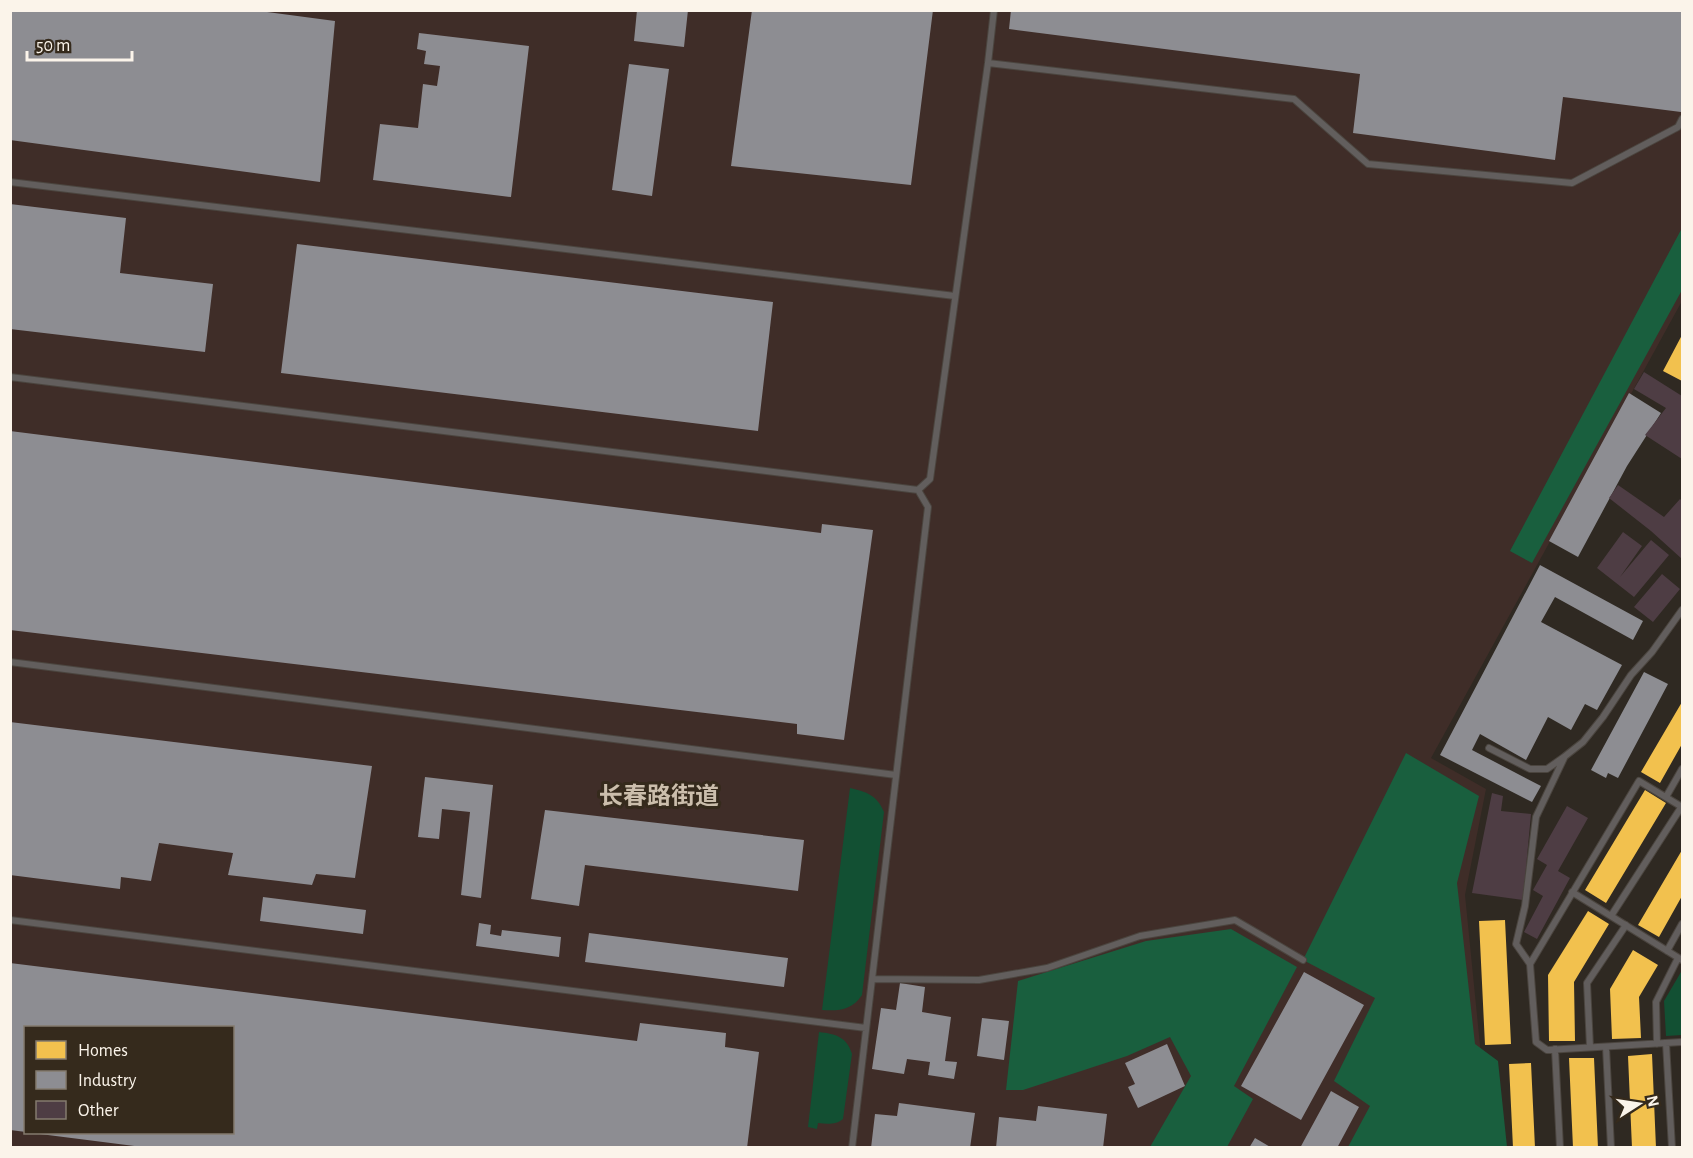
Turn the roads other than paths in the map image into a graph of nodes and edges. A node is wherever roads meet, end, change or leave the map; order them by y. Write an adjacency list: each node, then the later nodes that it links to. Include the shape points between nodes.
1 (994, 10): 2 (lane)
2 (988, 63): 3 (lane, via 1294,99 1368,164 1572,183 1678,127); 5 (lane)
3 (1683, 119)
4 (10, 182): 5 (lane)
5 (955, 296): 7 (lane, via 930,479)
6 (10, 377): 7 (lane)
7 (918, 490): 13 (lane, via 928,507)
8 (1683, 610): 11 (lane, via 1583,742)
9 (10, 662): 13 (lane)
10 (1489, 748): 11 (lane, via 1530,769 1547,769)
11 (1564, 757): 24 (lane, via 1536,817 1516,944)
12 (1683, 769): 14 (lane)
13 (896, 775): 25 (lane)
14 (1666, 797): 15 (lane); 16 (lane, via 1639,781)
15 (1682, 807): 17 (lane)
16 (1572, 892): 17 (lane); 24 (lane)
17 (1611, 916): 20 (lane)
18 (10, 920): 26 (lane)
19 (1683, 924): 21 (lane)
20 (1626, 925): 21 (lane); 30 (lane, via 1587,983)
21 (1667, 951): 22 (lane)
22 (1680, 959): 29 (lane, via 1656,1002)
23 (1303, 960): 25 (lane, via 1235,920 1140,936 1047,968 979,981)
24 (1530, 964): 32 (lane, via 1536,1042 1547,1050)
25 (872, 978): 26 (lane)
26 (866, 1028): 33 (lane)
27 (1683, 1042): 28 (lane)
28 (1666, 1043): 29 (lane); 36 (lane)
29 (1657, 1044): 31 (lane)
30 (1590, 1047): 31 (lane); 32 (lane)
31 (1606, 1047): 35 (lane)
32 (1555, 1050): 34 (lane)
33 (852, 1148)
34 (1560, 1148)
35 (1611, 1148)
36 (1672, 1148)

